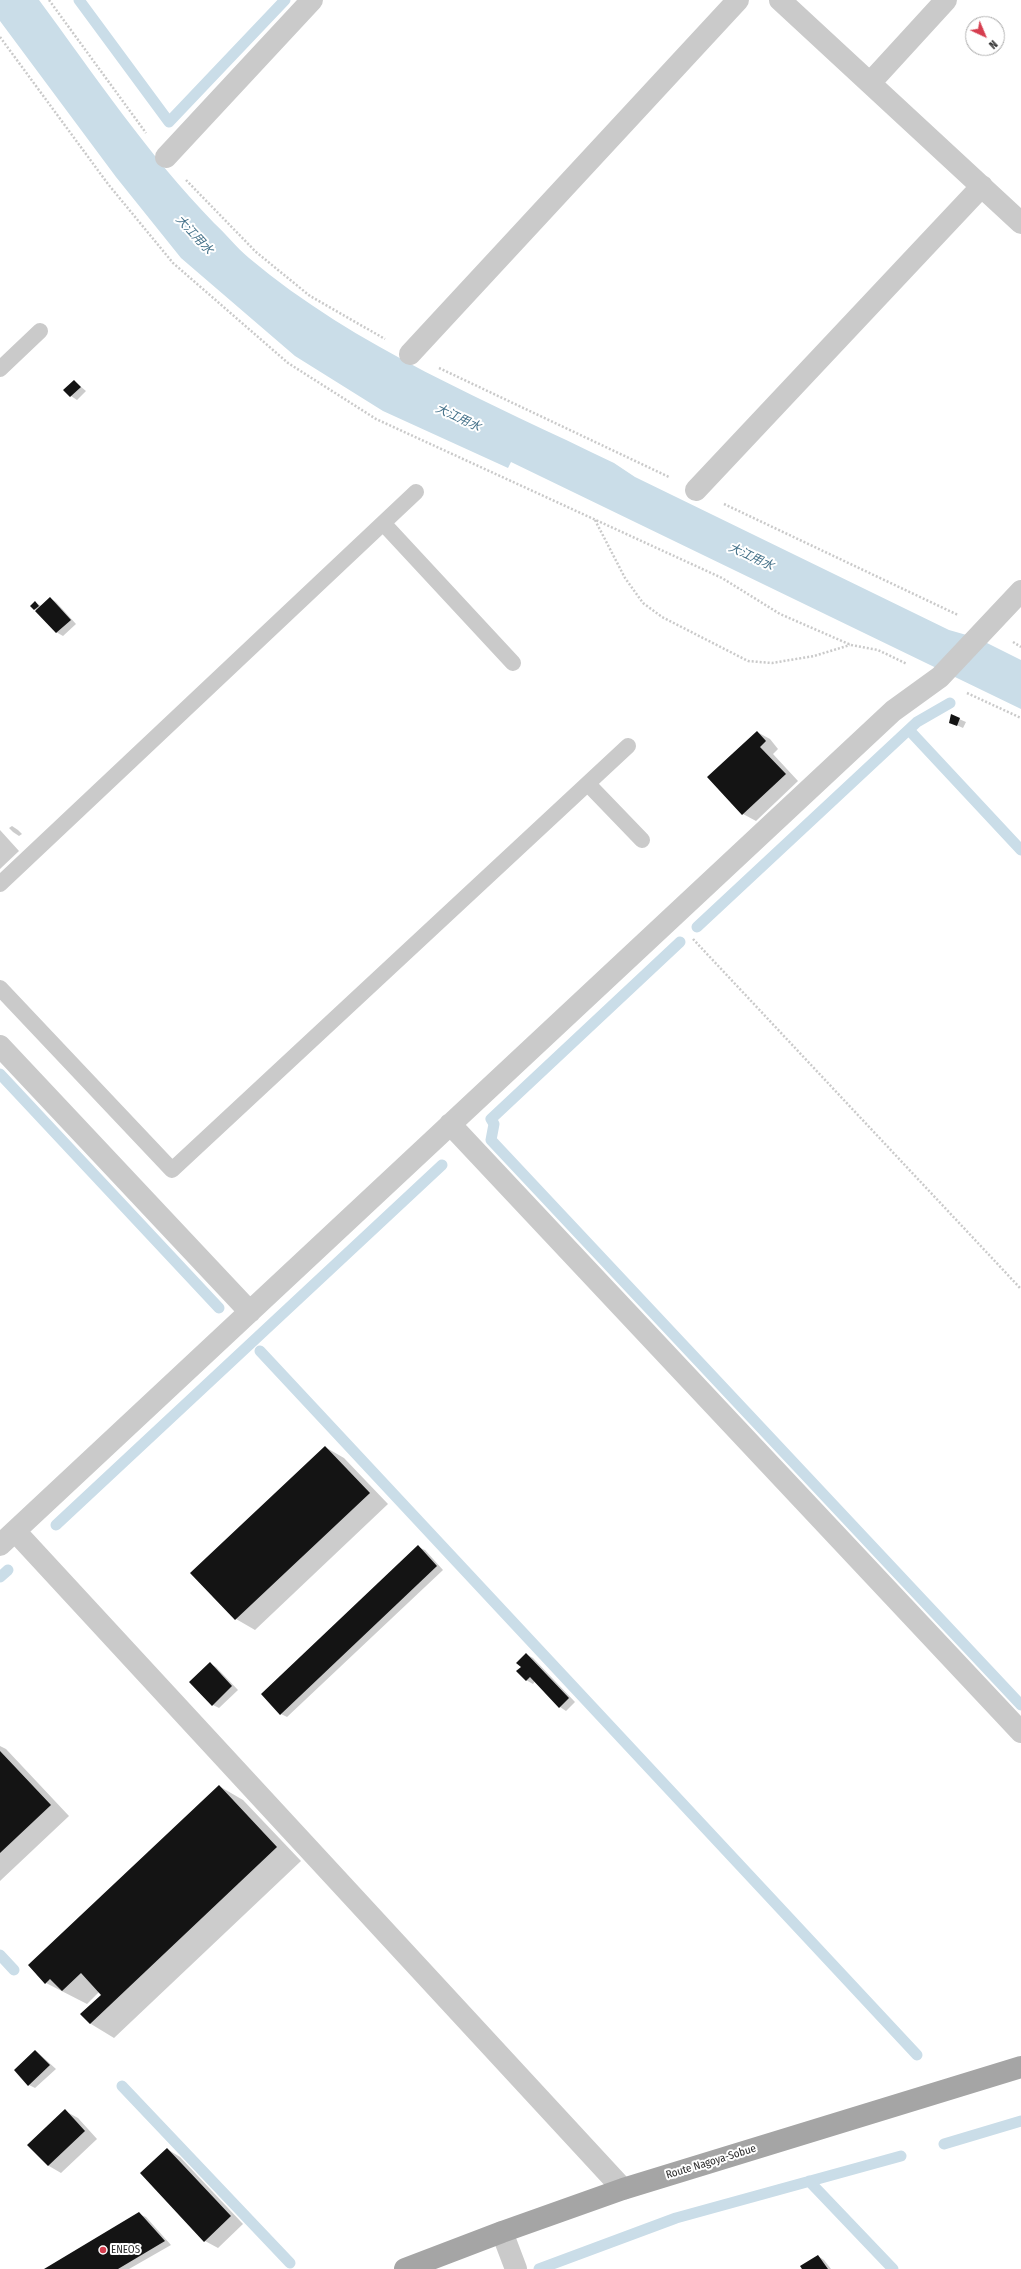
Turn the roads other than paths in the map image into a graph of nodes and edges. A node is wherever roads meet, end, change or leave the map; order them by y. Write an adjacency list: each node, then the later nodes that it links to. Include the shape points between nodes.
1 (312, 0): 6 (street)
2 (738, 0): 10 (street)
3 (780, 0): 5 (street)
4 (946, 0): 5 (street)
5 (870, 83): 7 (street)
6 (166, 157)
7 (982, 186): 8 (street); 12 (street)
8 (1021, 223)
9 (40, 331): 11 (lane)
10 (410, 354)
11 (0, 368)
12 (696, 490)
13 (416, 492): 14 (lane)
14 (383, 523): 16 (lane); 20 (lane)
15 (1021, 591): 23 (street, via 939,678 893,711)
16 (513, 663)
17 (628, 746): 18 (lane)
18 (588, 784): 19 (lane); 21 (lane, via 172,1170)
19 (642, 840)
20 (0, 884)
21 (0, 988)
22 (0, 1046): 24 (street)
23 (450, 1124): 24 (street); 26 (street)
24 (250, 1312): 25 (street)
25 (8, 1538): 28 (street)
26 (1021, 1732)
27 (1021, 2067): 28 (main road, Route Nagoya-Sobue)
28 (623, 2189): 29 (main road, Route Nagoya-Sobue)
29 (502, 2232): 30 (main road, Route Nagoya-Sobue); 31 (street)
30 (405, 2269)
31 (516, 2269)

